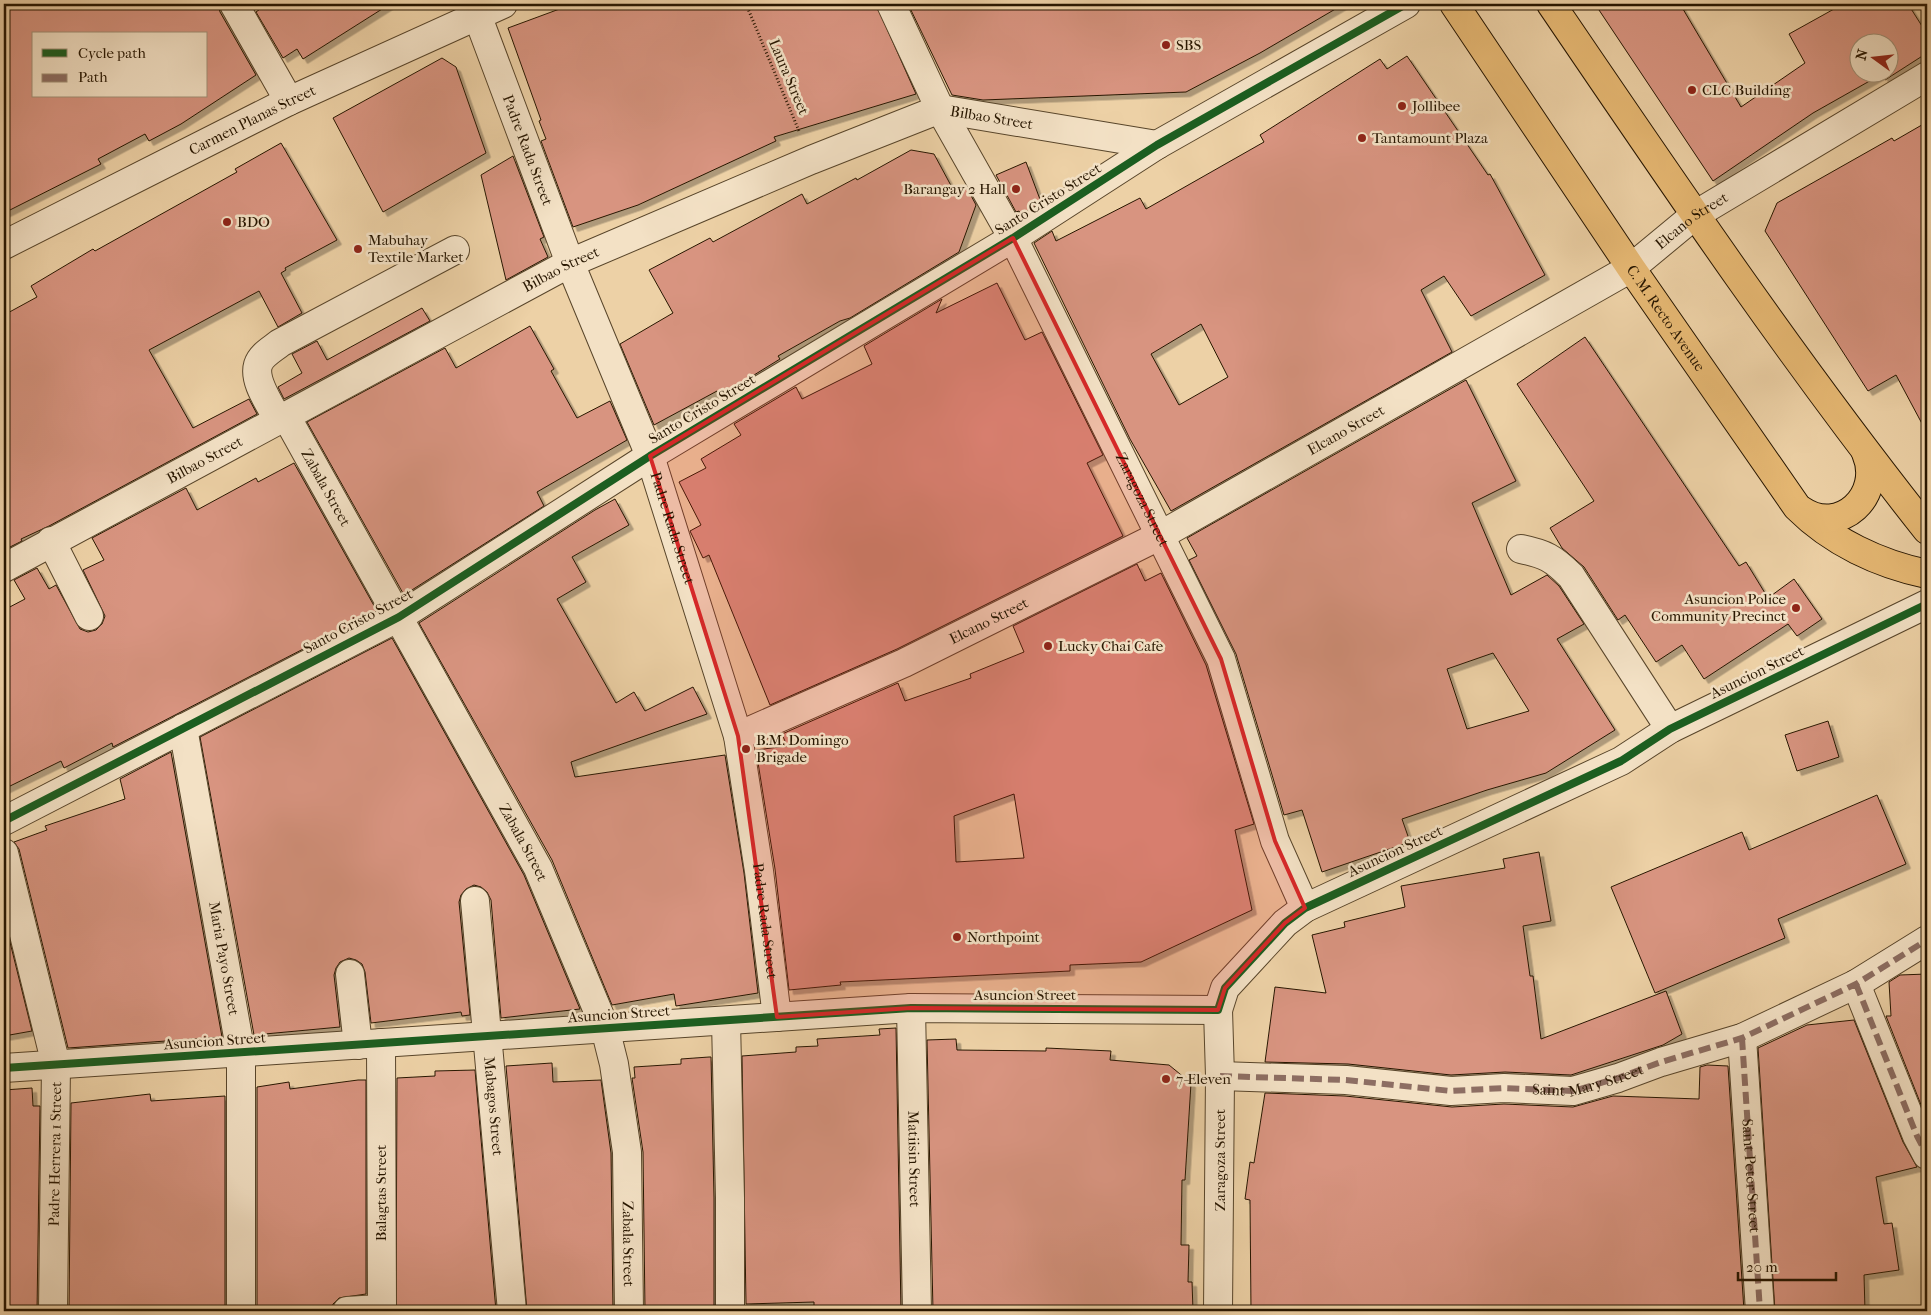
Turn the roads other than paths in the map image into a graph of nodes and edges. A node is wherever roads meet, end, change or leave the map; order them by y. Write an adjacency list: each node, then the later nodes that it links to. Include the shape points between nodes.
1 (234, 4): 9 (street)
2 (503, 4): 7 (street, Carmen Planas Street)
3 (891, 4): 10 (street, Zaragoza Street)
4 (1406, 4): 11 (street, Santo Cristo Street)
5 (1454, 4): 17 (main road, C. M. Recto Avenue)
6 (1551, 4): 12 (main road)
7 (475, 10): 9 (street, Carmen Planas Street); 16 (street, Padre Rada Street)
8 (1927, 76): 12 (street, Elcano Street)
9 (289, 101): 14 (street, Carmen Planas Street)
10 (940, 109): 11 (street, Bilbao Street); 13 (street, Zaragoza Street); 16 (street, Bilbao Street)
11 (1157, 145): 13 (street, Santo Cristo Street)
12 (1695, 215): 17 (street, Elcano Street); 19 (main road)
13 (1012, 238): 20 (street, Santo Cristo Street); 23 (street, Zaragoza Street)
14 (4, 246)
15 (455, 250): 18 (street, Zabala Street, via 264,355 258,365 258,377)
16 (570, 263): 18 (street, Bilbao Street); 20 (street, Padre Rada Street)
17 (1631, 268): 21 (main road, C. M. Recto Avenue); 23 (street, Elcano Street)
18 (282, 418): 24 (street, Bilbao Street); 30 (street, Zabala Street)
19 (1866, 453): 21 (main road, via 1871,469 1870,485 1862,500 1850,511 1827,518 1811,515); 22 (main road)
20 (650, 456): 30 (street, Santo Cristo Street); 33 (street, Padre Rada Street)
21 (1797, 507): 27 (main road, C. M. Recto Avenue, via 1816,526 1851,547)
22 (1927, 530)
23 (1161, 535): 33 (street, Elcano Street, via 904,663); 37 (street, Zaragoza Street, via 1221,659 1275,841)
24 (51, 541): 26 (street, Bilbao Street); 29 (street)
25 (1521, 549): 32 (street, via 1546,554 1571,576)
26 (4, 568)
27 (1927, 574)
28 (1927, 604): 32 (street, Asuncion Street)
29 (88, 616)
30 (399, 617): 31 (street, Santo Cristo Street); 45 (street, Zabala Street, via 538,868)
31 (183, 728): 34 (street, Santo Cristo Street); 49 (street, Maria Payo Street)
32 (1670, 729): 37 (street, Asuncion Street, via 1621,761)
33 (738, 736): 43 (street, Padre Rada Street, via 759,871)
34 (4, 820)
35 (4, 854): 50 (street, Padre Herrera 1 Street)
36 (475, 901): 46 (street, Mabagos Street)
37 (1305, 908): 42 (street, Asuncion Street, via 1285,923 1225,988)
38 (1927, 940): 40 (street, Saint Mary Street)
39 (350, 974): 48 (street, Balagtas Street)
40 (1856, 984): 47 (street, Saint Mary Street); 53 (street)
41 (911, 1008): 42 (street, Asuncion Street); 43 (street, Asuncion Street); 60 (street, Matiisin Street)
42 (1218, 1010): 52 (street, Zaragoza Street)
43 (776, 1017): 44 (street, Asuncion Street)
44 (726, 1021): 45 (street, Asuncion Street); 59 (street)
45 (605, 1028): 46 (street, Asuncion Street); 58 (street, Zabala Street, via 614,1064 627,1152)
46 (486, 1036): 48 (street, Asuncion Street); 57 (street, Mabagos Street)
47 (1742, 1038): 52 (street, Saint Mary Street, via 1573,1091 1451,1090 1346,1080); 62 (street, Saint Peter Street)
48 (369, 1044): 49 (street, Asuncion Street); 56 (street, Balagtas Street, via 382,1306)
49 (241, 1054): 50 (street, Asuncion Street); 55 (street, Maria Payo Street)
50 (56, 1065): 51 (street, Asuncion Street); 54 (street, Padre Herrera 1 Street)
51 (4, 1068)
52 (1220, 1076): 61 (street, Zaragoza Street)
53 (1927, 1155)
54 (53, 1311)
55 (241, 1311)
56 (346, 1311)
57 (512, 1311)
58 (628, 1311)
59 (730, 1311)
60 (917, 1311)
61 (1218, 1311)
62 (1760, 1311)

